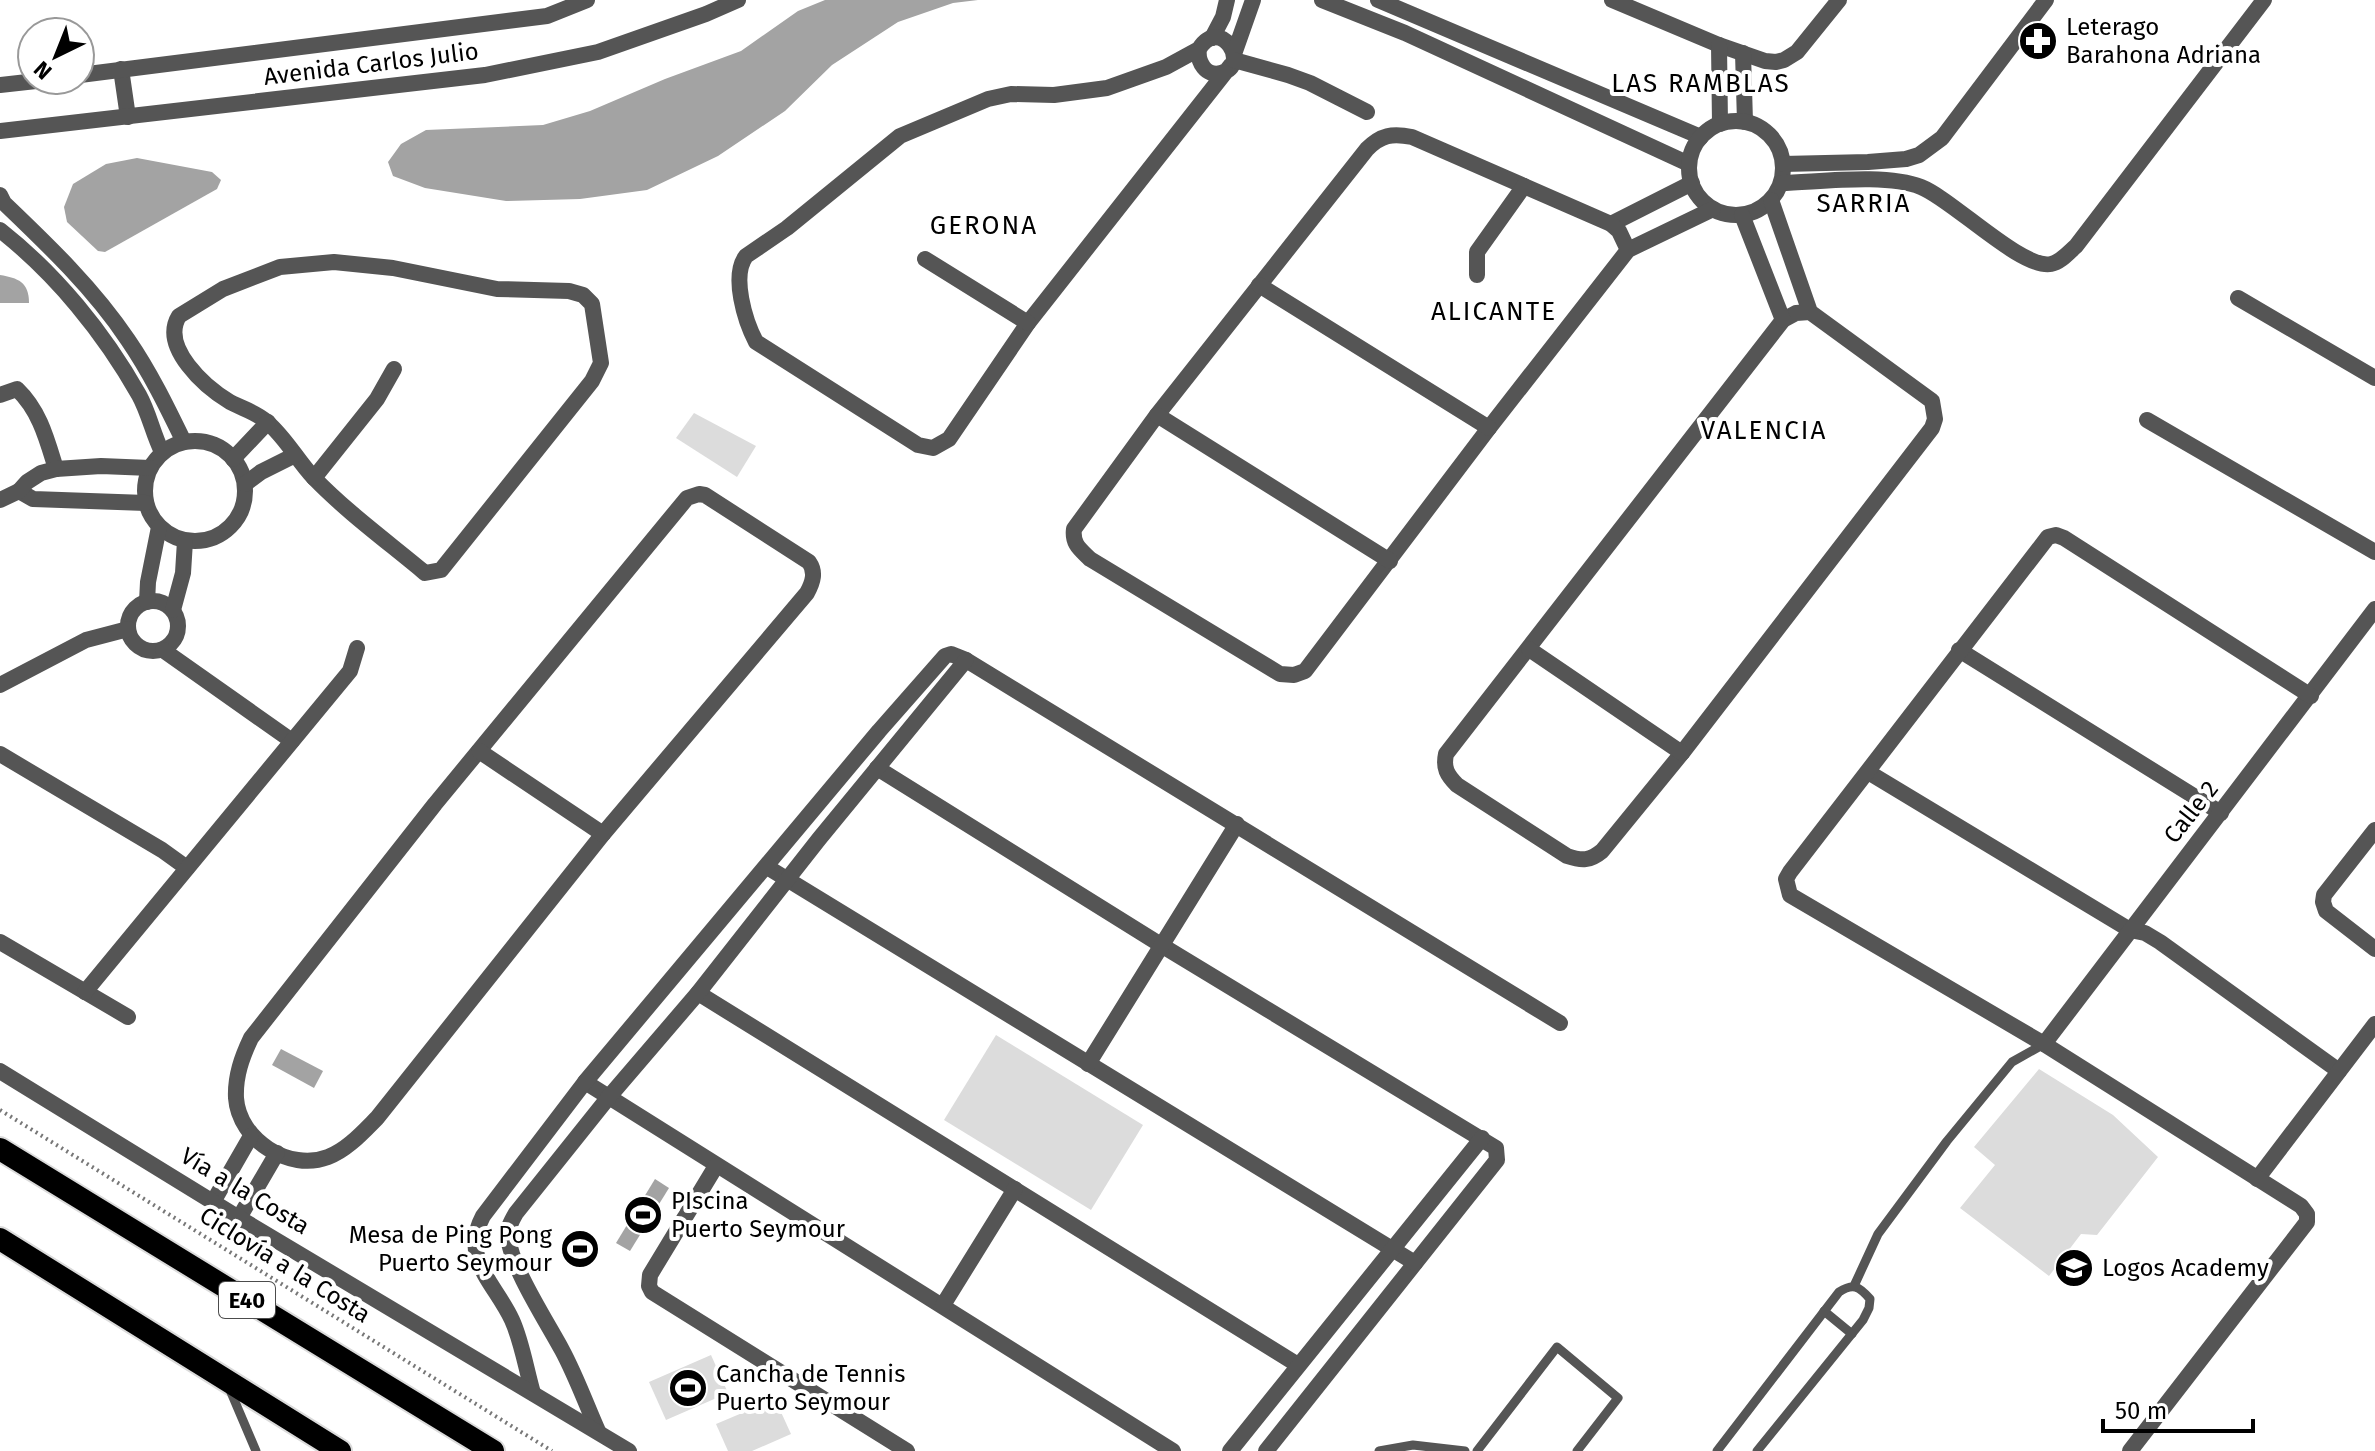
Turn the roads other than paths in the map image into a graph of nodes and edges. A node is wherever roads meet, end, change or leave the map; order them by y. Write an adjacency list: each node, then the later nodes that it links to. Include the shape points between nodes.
1 (587, 0): 17 (street, Avenida Carlos Julio, via 547,16)
2 (738, 0): 20 (street, Avenida Carlos Julio, via 598,52 485,75)
3 (1227, 0): 13 (street)
4 (1253, 0): 16 (street)
5 (1322, 0): 12 (street)
6 (1378, 0): 11 (street)
7 (1612, 0): 14 (street)
8 (1839, 0): 15 (street, via 1797,52 1784,60 1765,61)
9 (2046, 0): 26 (street, via 1942,138 1919,155)
10 (2264, 0): 28 (street, via 2076,246 2052,264 2036,263 1921,187 1888,179)
11 (1412, 14): 12 (street); 24 (street)
12 (1405, 33): 25 (street)
13 (1206, 43): 16 (street, via 1224,39); 16 (street, via 1199,60 1211,73 1223,72); 43 (street, via 1166,67 1107,88 988,99 900,136 739,266 748,327 756,342 918,445 933,448 949,439)
14 (1719, 45): 15 (street); 22 (street)
15 (1743, 53): 21 (street)
16 (1233, 59): 19 (street, via 1288,75); 43 (street)
17 (121, 69): 18 (street, Avenida Carlos Julio); 20 (street)
18 (96, 73)
19 (1367, 112)
20 (128, 117): 23 (street, Avenida Carlos Julio)
21 (1745, 122): 22 (street); 26 (street, via 1776,144)
22 (1720, 124): 24 (street)
23 (3, 134)
24 (1701, 137): 25 (street)
25 (1689, 164): 27 (street)
26 (1783, 164): 28 (street)
27 (1692, 183): 32 (street); 34 (street)
28 (1781, 183): 31 (street)
29 (1524, 186): 34 (street); 38 (street, via 1477,252); 39 (street, via 1412,137 1383,136)
30 (0, 195): 51 (street, via 127,338)
31 (1771, 200): 33 (street); 41 (street)
32 (1713, 209): 33 (street); 36 (street)
33 (1742, 215): 42 (street)
34 (1611, 224): 36 (street)
35 (0, 230): 52 (street, via 72,299 116,357 141,398)
36 (1628, 250): 50 (street)
37 (925, 259): 43 (street)
38 (1477, 275)
39 (1259, 285): 47 (street); 50 (street)
40 (2238, 298): 45 (street)
41 (1810, 312): 42 (street); 79 (street, via 1932,401 1935,419)
42 (1783, 320): 71 (street)
43 (1028, 323)
44 (394, 369): 57 (street, via 377,399)
45 (2375, 378)
46 (0, 395): 56 (street, via 17,389 30,401)
47 (1157, 415): 65 (street); 65 (street, via 1074,529 1076,546 1090,559 1280,674 1294,675 1305,671)
48 (2147, 420): 64 (street)
49 (268, 422): 53 (street); 54 (street); 57 (street, via 204,383 173,338 179,316 223,289 280,267 334,262 393,268 497,289 569,291 592,304 601,363 592,381 441,570 425,573)
50 (1489, 428): 65 (street)
51 (184, 442): 52 (street); 54 (street, via 211,444)
52 (162, 452): 55 (street)
53 (295, 455): 57 (street); 58 (street)
54 (233, 459): 58 (street)
55 (150, 468): 56 (street); 61 (street)
56 (56, 469): 59 (street, via 41,473)
57 (314, 478)
58 (245, 484): 63 (street, via 240,515 230,528 209,540)
59 (19, 491): 60 (street); 61 (street, via 33,499)
60 (0, 500)
61 (146, 503): 62 (street)
62 (159, 527): 63 (street); 66 (street)
63 (185, 541): 68 (street)
64 (2375, 552)
65 (1390, 561)
66 (147, 602): 68 (street); 69 (street, via 132,612)
67 (2375, 609): 76 (street, Calle 2)
68 (173, 610): 72 (street, via 178,632)
69 (128, 629): 72 (street, via 140,648); 75 (street, via 86,640)
70 (357, 648): 77 (street, via 350,671)
71 (1529, 649): 79 (street); 79 (street, via 1446,754 1448,776 1457,785 1567,856 1591,859)
72 (163, 650): 77 (street)
73 (1959, 650): 76 (street, via 2048,537 2056,535); 82 (street); 83 (street)
74 (966, 660): 81 (street); 84 (street); 87 (street, via 951,654 943,658)
75 (0, 685)
76 (2311, 696): 83 (street, Calle 2)
77 (292, 741): 88 (street)
78 (479, 751): 86 (street); 86 (street, via 692,495 705,495 809,562 813,575 807,593); 105 (street, via 251,1038 236,1080 236,1101)
79 (1682, 753)
80 (0, 754): 88 (street)
81 (877, 768): 89 (street); 92 (street)
82 (1868, 772): 90 (street); 99 (street, via 1790,872 1790,895)
83 (2221, 813): 90 (street, Calle 2)
84 (1237, 824): 92 (street); 97 (street)
85 (2375, 830): 93 (street, via 2323,902 2326,911)
86 (603, 834): 108 (street, via 357,1139 332,1156 307,1163)
87 (767, 867): 89 (street); 103 (street)
88 (187, 868): 94 (street)
89 (788, 880): 95 (street); 100 (street)
90 (2130, 930): 99 (street, Calle 2); 102 (street, via 2160,942)
91 (0, 942): 94 (street)
92 (1161, 945): 100 (street); 106 (street)
93 (2375, 949)
94 (85, 992): 96 (street)
95 (698, 993): 104 (street); 111 (street)
96 (128, 1017)
97 (1560, 1023)
98 (2375, 1024): 102 (street)
99 (2044, 1044): 110 (street); 117 (lane, via 2012,1062 1947,1141 1878,1234)
100 (1088, 1064): 115 (street)
101 (0, 1071): 112 (street, Vía a la Costa)
102 (2339, 1071): 110 (street)
103 (585, 1082): 104 (street); 123 (street, via 483,1216 474,1240 482,1269 512,1319)
104 (608, 1098): 109 (street); 124 (street, via 516,1213 508,1237)
105 (251, 1136): 108 (street); 112 (street)
106 (1482, 1138): 115 (street); 116 (street, via 1496,1148 1497,1160)
107 (0, 1149): 127 (highway, E40)
108 (277, 1153): 113 (street)
109 (716, 1166): 118 (street); 129 (street, via 650,1275 652,1292)
110 (2257, 1179): 139 (street, via 2301,1206 2307,1222)
111 (1015, 1189): 118 (street); 121 (street)
112 (213, 1202): 113 (street, Vía a la Costa)
113 (239, 1218): 123 (street, Vía a la Costa)
114 (0, 1239): 122 (highway)
115 (1393, 1248): 116 (street); 121 (street)
116 (1415, 1263): 132 (street)
117 (1854, 1286): 119 (lane, via 1839,1292); 120 (lane, via 1870,1299)
118 (943, 1305): 130 (street)
119 (1824, 1311): 120 (lane); 137 (lane)
120 (1852, 1334): 138 (lane)
121 (1298, 1365): 131 (street)
122 (226, 1379): 125 (lane); 126 (highway)
123 (533, 1393): 124 (street, Vía a la Costa)
124 (598, 1431): 128 (street, Vía a la Costa)
125 (256, 1451)
126 (340, 1451)
127 (493, 1451)
128 (629, 1451)
129 (907, 1451)
130 (1173, 1451)
131 (1230, 1451)
132 (1266, 1451)
133 (1379, 1451): 134 (lane, via 1413,1445)
134 (1465, 1451)
135 (1477, 1451): 136 (lane, via 1557,1347 1618,1398)
136 (1577, 1451)
137 (1717, 1451)
138 (1757, 1451)
139 (2130, 1451)

